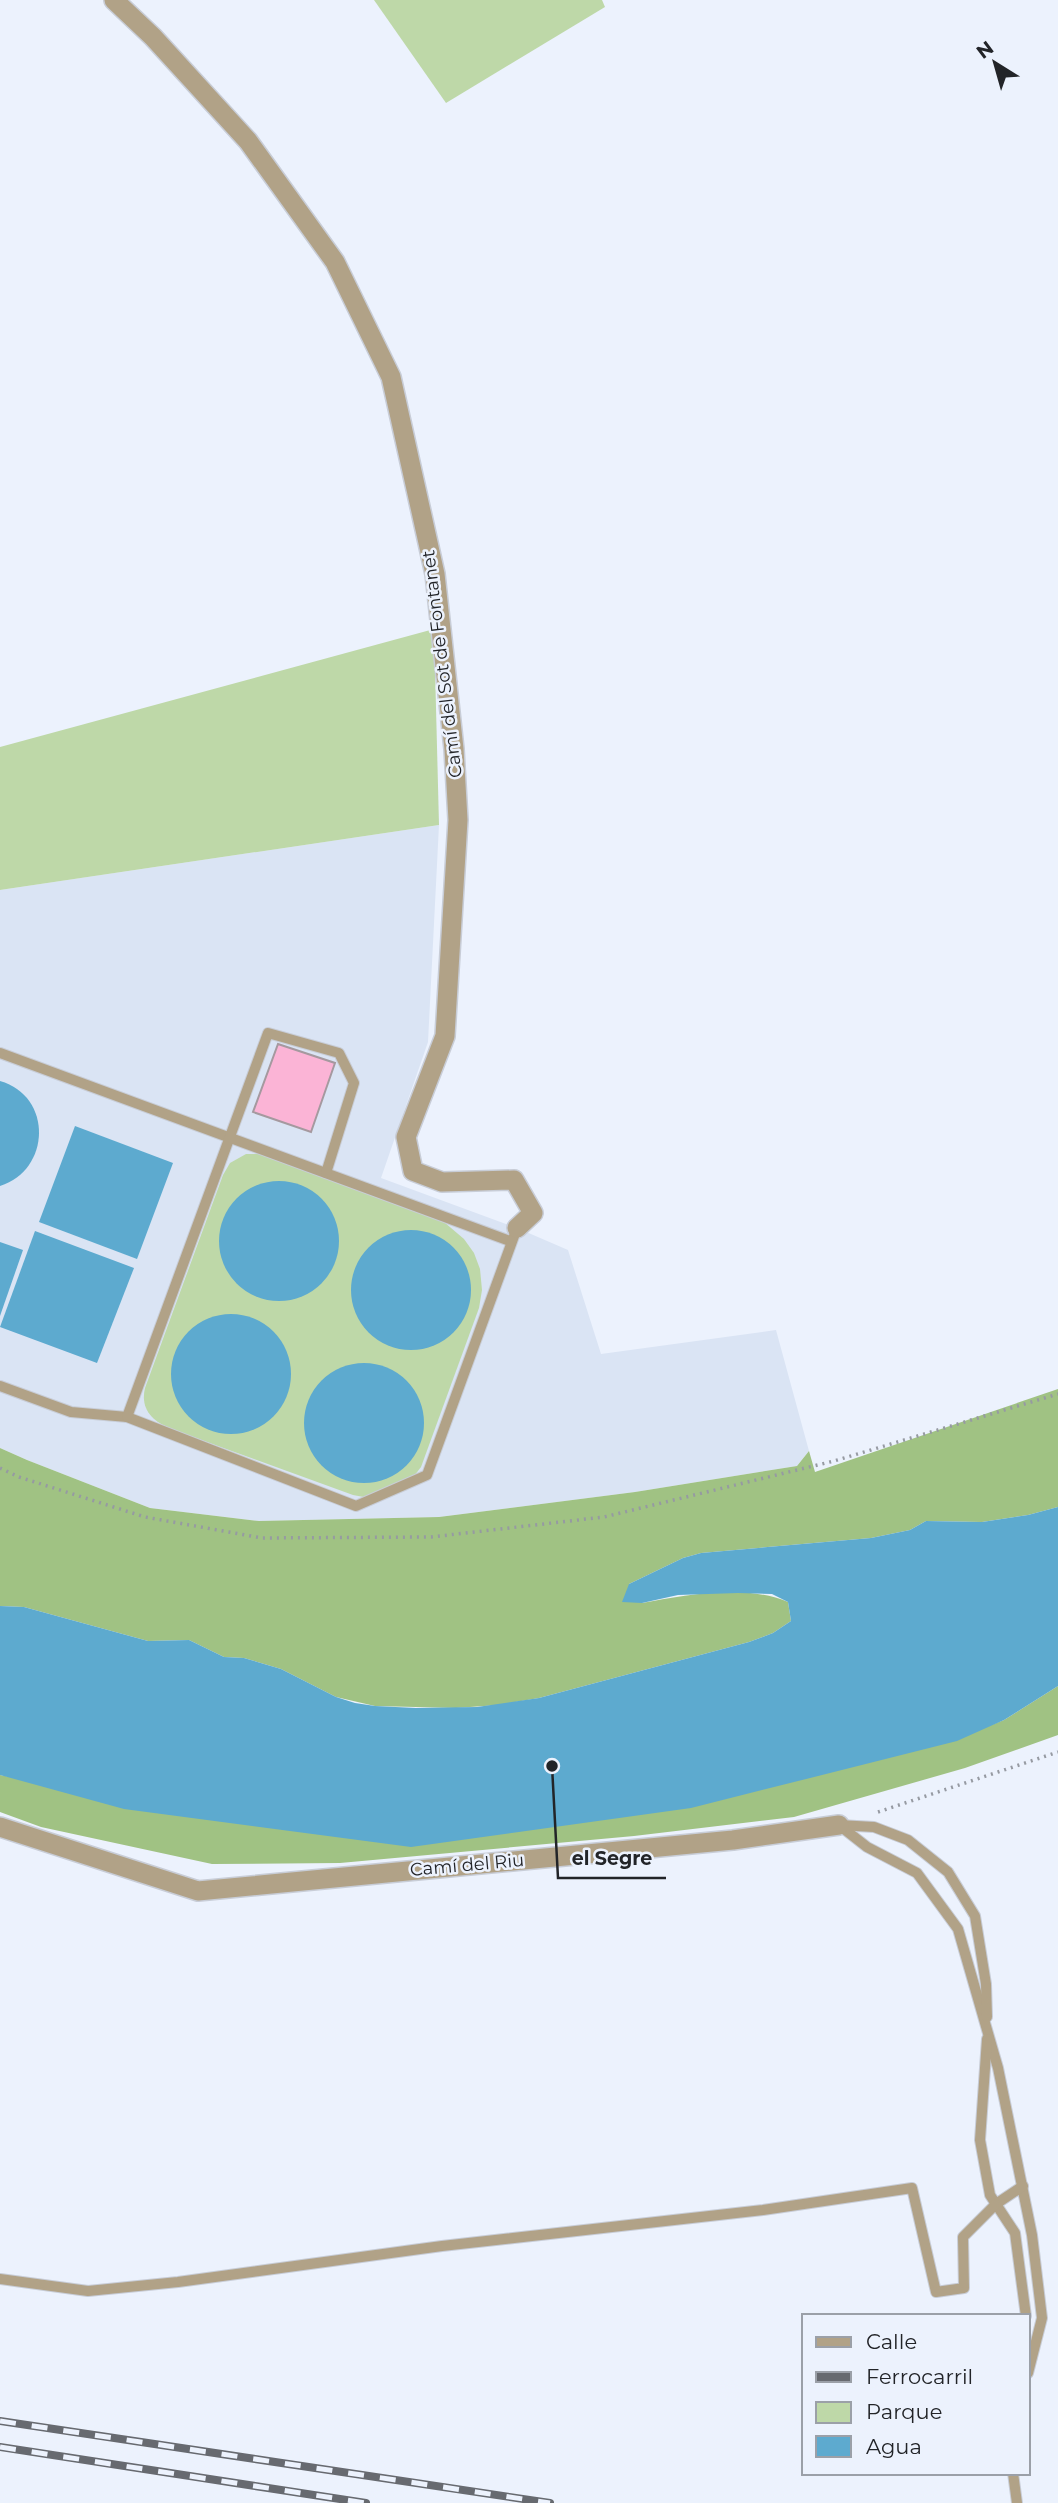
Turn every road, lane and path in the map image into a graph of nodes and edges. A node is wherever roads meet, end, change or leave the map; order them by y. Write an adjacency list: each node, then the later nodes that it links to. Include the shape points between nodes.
1 (114, 0): 5 (street, Camí del Sot de Fontanet, via 248,141 335,262 391,377 435,574 458,820 445,1036 406,1137 413,1171 442,1182 514,1180 533,1213)
2 (0, 1053): 3 (lane)
3 (229, 1138): 4 (lane); 4 (lane, via 268,1033 339,1053 354,1083); 8 (lane)
4 (326, 1173): 5 (lane)
5 (514, 1235): 8 (lane, via 427,1475 356,1506)
6 (0, 1386): 8 (lane, via 71,1412)
7 (1058, 1394): 9 (path, via 834,1461 604,1517 431,1537 262,1538 145,1517)
8 (127, 1417)
9 (0, 1468)
10 (1058, 1752): 11 (path)
11 (874, 1814)
12 (839, 1825): 13 (street, Camí del Riu, via 733,1840 198,1891); 14 (lane, via 867,1847 916,1874 958,1929); 14 (lane, via 874,1827 908,1840 948,1871 975,1916 986,1984)
13 (0, 1827)
14 (987, 2033): 15 (lane); 16 (lane, via 980,2140 990,2195)
15 (1023, 2186): 16 (lane); 20 (lane, via 1042,2318)
16 (996, 2204): 17 (lane, via 963,2236 964,2288 936,2292 912,2188 89,2291); 18 (lane, via 1015,2234)
17 (0, 2279)
18 (1026, 2314)
19 (1030, 2339): 20 (lane)
20 (1033, 2347): 21 (lane)
21 (1030, 2363)
22 (1013, 2475): 23 (lane)
23 (1017, 2503)

